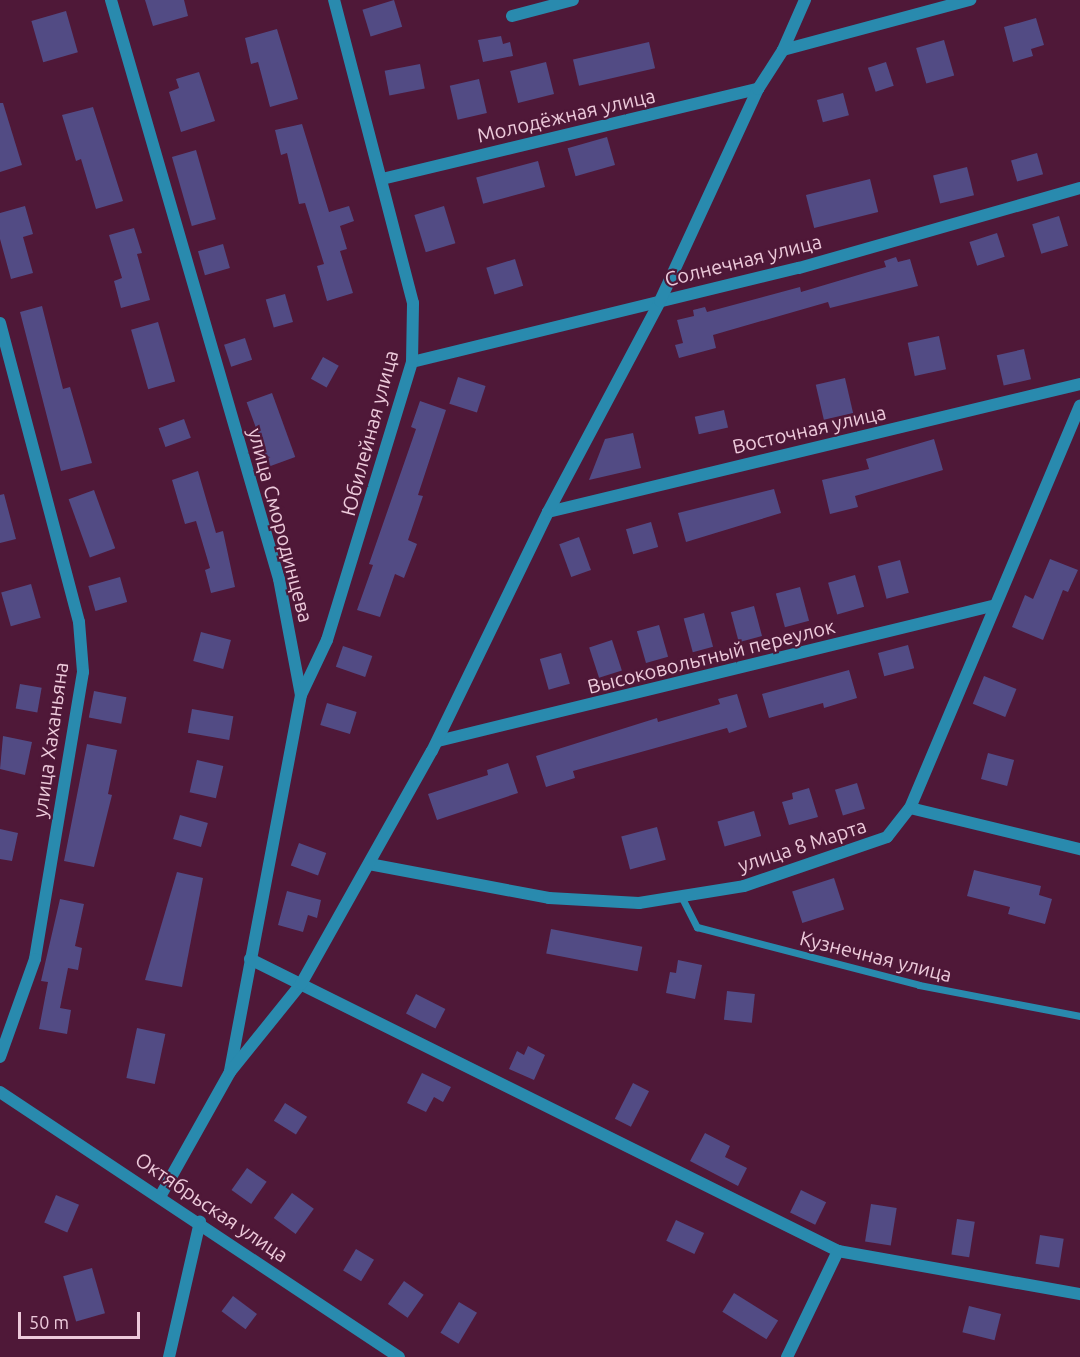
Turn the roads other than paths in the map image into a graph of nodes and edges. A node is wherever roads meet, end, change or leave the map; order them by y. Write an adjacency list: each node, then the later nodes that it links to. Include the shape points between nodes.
1 (111, 0): 18 (street, улица Смородинцева, via 279,579)
2 (334, 0): 9 (street, Юбилейная улица)
3 (573, 0): 6 (street)
4 (804, 0): 7 (street)
5 (970, 0): 7 (street)
6 (512, 16)
7 (783, 50): 8 (street)
8 (758, 89): 9 (street, Молодёжная улица); 11 (street)
9 (382, 179): 13 (street, Юбилейная улица, via 413,303)
10 (1080, 188): 11 (street, Солнечная улица, via 799,268)
11 (660, 301): 13 (street, Солнечная улица); 16 (street)
12 (0, 323): 27 (street, улица Хаханьяна, via 79,622 83,672 35,959)
13 (412, 362): 18 (street, Юбилейная улица, via 327,640)
14 (1080, 384): 16 (street, Восточная улица)
15 (1080, 405): 17 (street, улица 8 Марта)
16 (548, 512): 19 (street)
17 (992, 606): 19 (street, Высоковольтный переулок); 20 (street, улица 8 Марта)
18 (301, 695): 24 (street, улица Смородинцева)
19 (438, 741): 22 (street)
20 (910, 808): 21 (street); 23 (street, улица 8 Марта, via 887,837 744,886)
21 (1080, 849)
22 (369, 864): 23 (street, улица 8 Марта, via 549,898 639,903); 25 (street)
23 (682, 898): 26 (lane, Кузнечная улица, via 697,927 919,985)
24 (250, 959): 25 (street); 28 (street, улица Смородинцева)
25 (301, 984): 28 (street); 32 (street)
26 (1080, 1016)
27 (0, 1057)
28 (230, 1072): 30 (street, улица Смородинцева)
29 (0, 1092): 30 (street, Октябрьская улица)
30 (161, 1195): 31 (street, Октябрьская улица)
31 (200, 1222): 34 (street); 35 (street, Октябрьская улица)
32 (838, 1251): 33 (street); 36 (street)
33 (1080, 1294)
34 (169, 1357)
35 (399, 1357)
36 (788, 1357)

